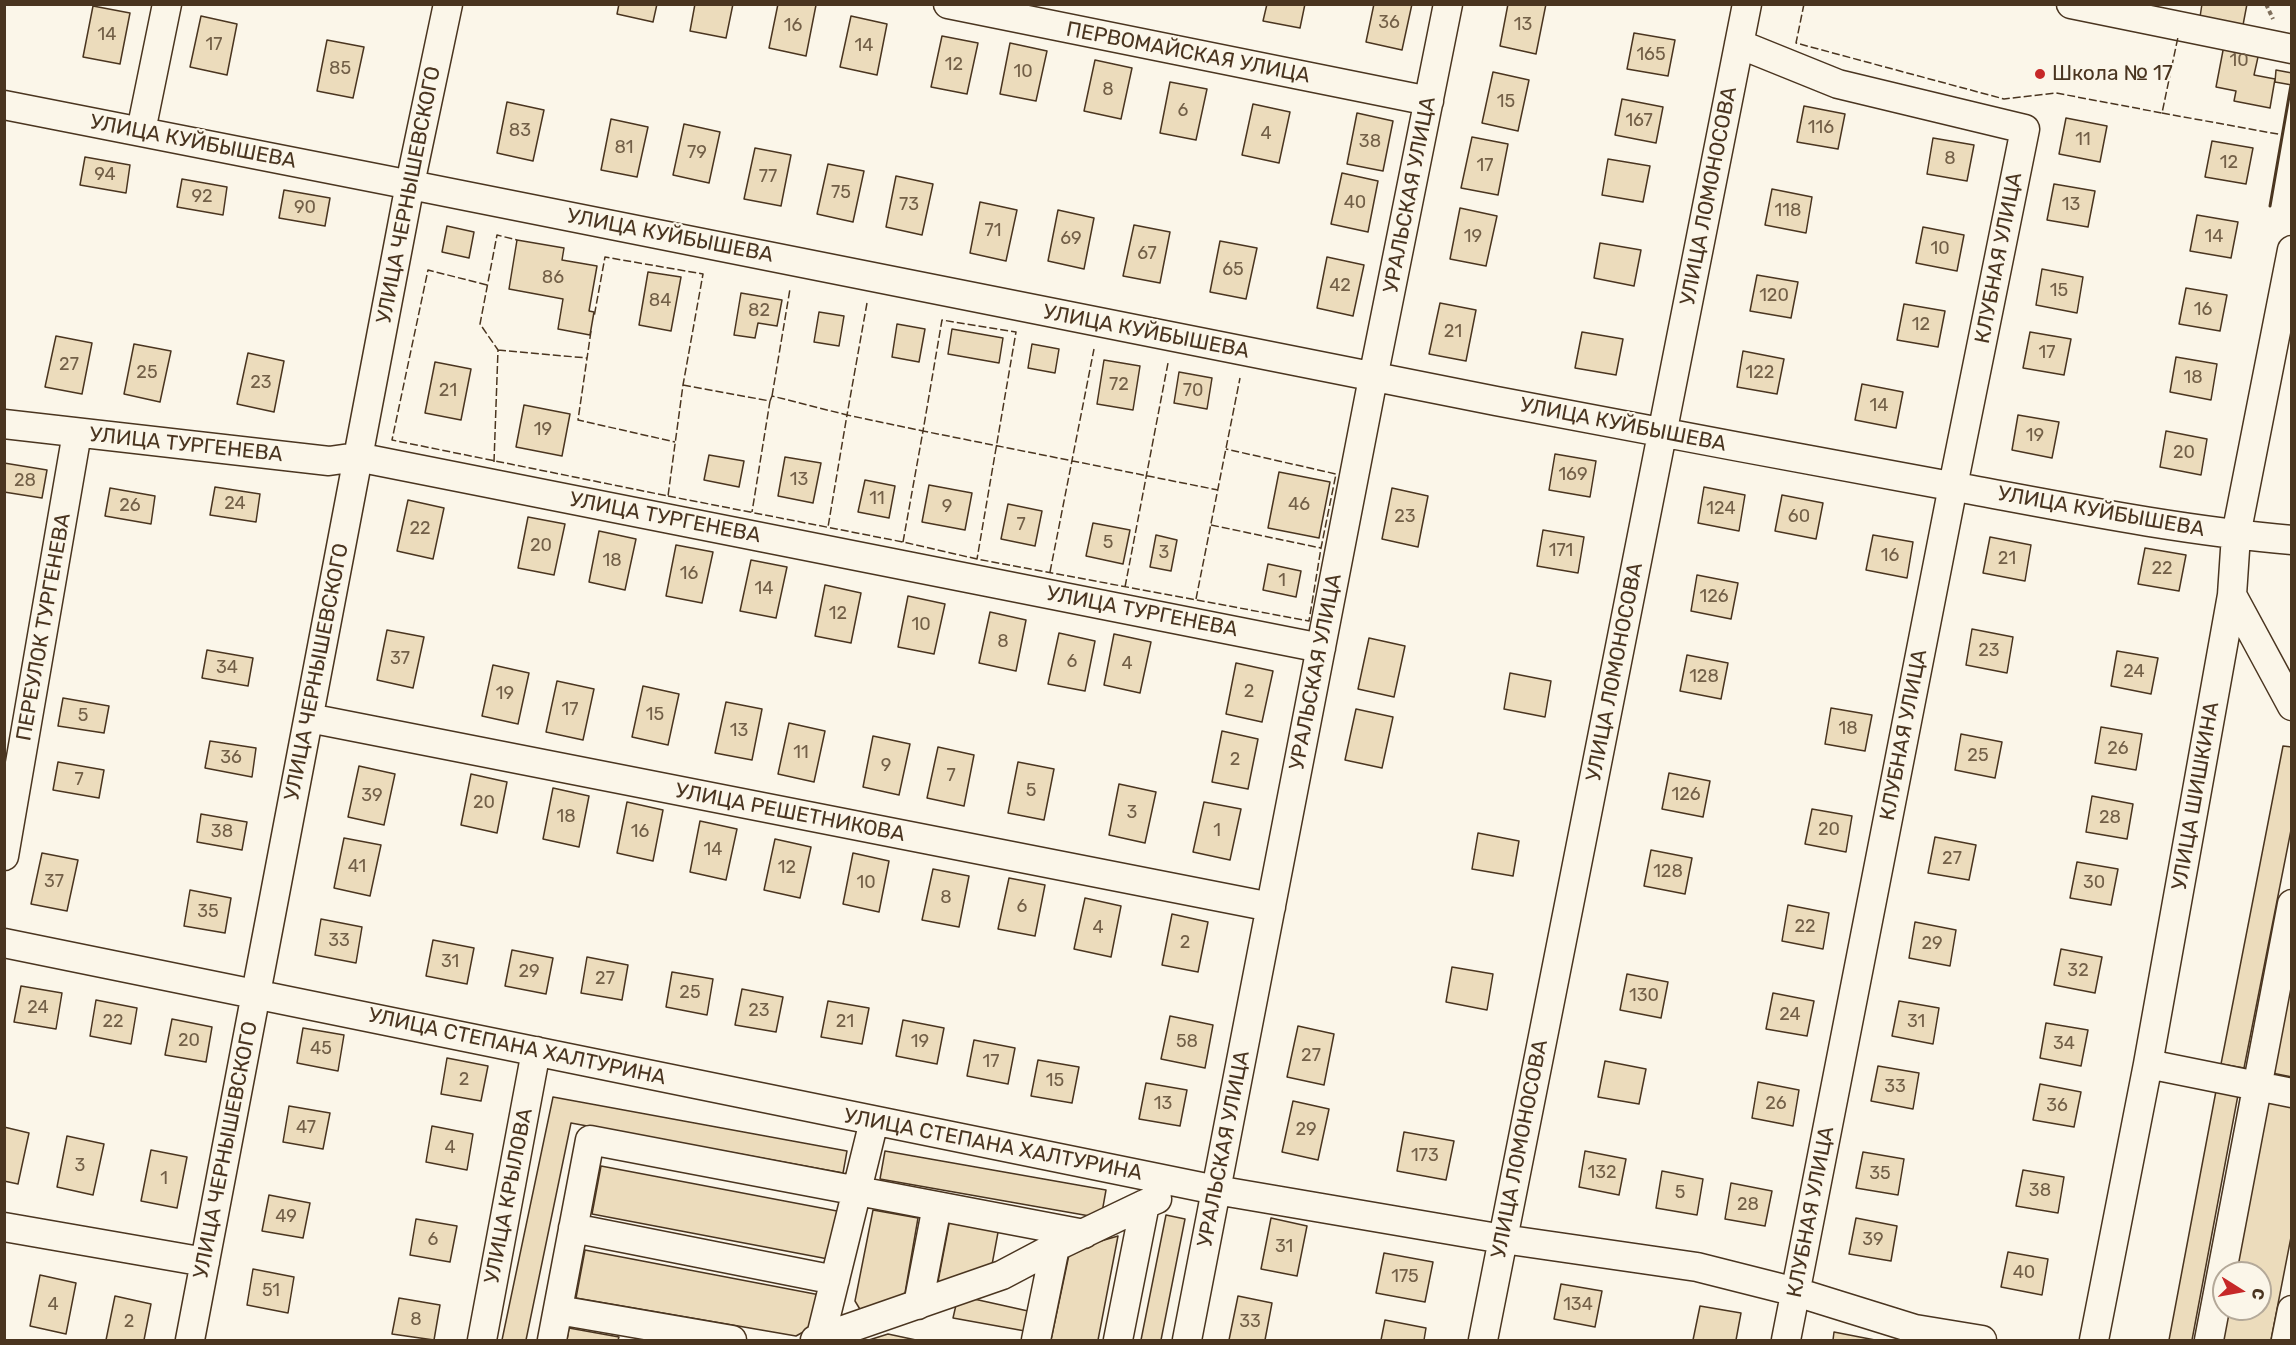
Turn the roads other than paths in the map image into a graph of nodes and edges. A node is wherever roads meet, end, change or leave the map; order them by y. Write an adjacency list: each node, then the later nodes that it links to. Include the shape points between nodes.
1 (167, 4): 11 (street)
2 (448, 4): 12 (street, УЛИЦА ЧЕРНЫШЕВСКОГО)
3 (948, 4): 9 (street, ПЕРВОМАЙСКАЯ УЛИЦА)
4 (1448, 4): 9 (street, УРАЛЬСКАЯ УЛИЦА)
5 (1747, 4): 7 (street, УЛИЦА ЛОМОНОСОВА)
6 (2071, 4): 8 (street)
7 (1739, 44): 17 (street, УЛИЦА ЛОМОНОСОВА); 19 (street, КЛУБНАЯ УЛИЦА, via 1838,84 2025,129)
8 (2292, 49)
9 (1429, 101): 14 (street, УРАЛЬСКАЯ УЛИЦА)
10 (4, 105): 11 (street, УЛИЦА КУЙБЫШЕВА)
11 (141, 131): 12 (street, УЛИЦА КУЙБЫШЕВА)
12 (410, 184): 14 (street, УЛИЦА КУЙБЫШЕВА); 18 (street, УЛИЦА ЧЕРНЫШЕВСКОГО)
13 (2292, 250): 20 (street, УЛИЦА ШИШКИНА)
14 (1373, 378): 17 (street, УЛИЦА КУЙБЫШЕВА); 23 (street, УРАЛЬСКАЯ УЛИЦА)
15 (4, 424): 16 (street, УЛИЦА ТУРГЕНЕВА)
16 (76, 433): 18 (street, УЛИЦА ТУРГЕНЕВА, via 329,461); 26 (street, ПЕРЕУЛОК ТУРГЕНЕВА)
17 (1662, 433): 19 (street, УЛИЦА КУЙБЫШЕВА); 44 (street, УЛИЦА ЛОМОНОСОВА)
18 (357, 457): 23 (street, УЛИЦА ТУРГЕНЕВА); 25 (street, УЛИЦА ЧЕРНЫШЕВСКОГО)
19 (1953, 486): 20 (street, УЛИЦА КУЙБЫШЕВА); 48 (street, КЛУБНАЯ УЛИЦА)
20 (2236, 535): 21 (street, УЛИЦА КУЙБЫШЕВА); 22 (street, УЛИЦА ШИШКИНА)
21 (2292, 540)
22 (2232, 595): 24 (street); 32 (street, УЛИЦА ШИШКИНА)
23 (1321, 648): 28 (street, УРАЛЬСКАЯ УЛИЦА)
24 (2292, 706)
25 (309, 718): 28 (street, УЛИЦА РЕШЕТНИКОВА); 30 (street, УЛИЦА ЧЕРНЫШЕВСКОГО)
26 (4, 856)
27 (2292, 904): 33 (street)
28 (1271, 907): 38 (street, УРАЛЬСКАЯ УЛИЦА)
29 (4, 943): 30 (street, УЛИЦА СТЕПАНА ХАЛТУРИНА)
30 (256, 994): 31 (street, УЛИЦА СТЕПАНА ХАЛТУРИНА); 46 (street, УЛИЦА ЧЕРНЫШЕВСКОГО)
31 (536, 1051): 35 (street, УЛИЦА СТЕПАНА ХАЛТУРИНА); 54 (street, УЛИЦА КРЫЛОВА)
32 (2148, 1064): 33 (street); 63 (street, УЛИЦА ШИШКИНА)
33 (2257, 1087): 34 (street); 64 (street)
34 (2292, 1093)
35 (874, 1121): 36 (street, УЛИЦА СТЕПАНА ХАЛТУРИНА); 37 (street)
36 (1189, 1184): 38 (street, УЛИЦА СТЕПАНА ХАЛТУРИНА); 39 (street)
37 (858, 1190): 40 (street); 42 (street, via 590,1140); 47 (street)
38 (1216, 1190): 44 (street, УЛИЦА СТЕПАНА ХАЛТУРИНА); 59 (street, УРАЛЬСКАЯ УЛИЦА)
39 (1145, 1204): 43 (street); 58 (street)
40 (937, 1206): 43 (street); 49 (street)
41 (4, 1227): 46 (street)
42 (573, 1228): 47 (street); 50 (street)
43 (1084, 1233): 45 (street)
44 (1503, 1239): 48 (street, УЛИЦА СТЕПАНА ХАЛТУРИНА, via 1698,1267); 60 (street, УЛИЦА ЛОМОНОСОВА)
45 (1055, 1247): 49 (street, via 1002,1275); 57 (street)
46 (205, 1262): 53 (street, УЛИЦА ЧЕРНЫШЕВСКОГО)
47 (835, 1280): 52 (street)
48 (1796, 1292): 61 (street, КЛУБНАЯ УЛИЦА); 62 (street, УЛИЦА СТЕПАНА ХАЛТУРИНА, via 1914,1329)
49 (918, 1305): 52 (street)
50 (558, 1310): 55 (street); 56 (street)
51 (2292, 1310): 65 (street)
52 (818, 1340)
53 (190, 1341)
54 (482, 1341)
55 (552, 1341)
56 (732, 1341)
57 (1036, 1341)
58 (1118, 1341)
59 (1187, 1341)
60 (1483, 1341)
61 (1786, 1341)
62 (1982, 1341)
63 (2094, 1341)
64 (2209, 1341)
65 (2286, 1341)

